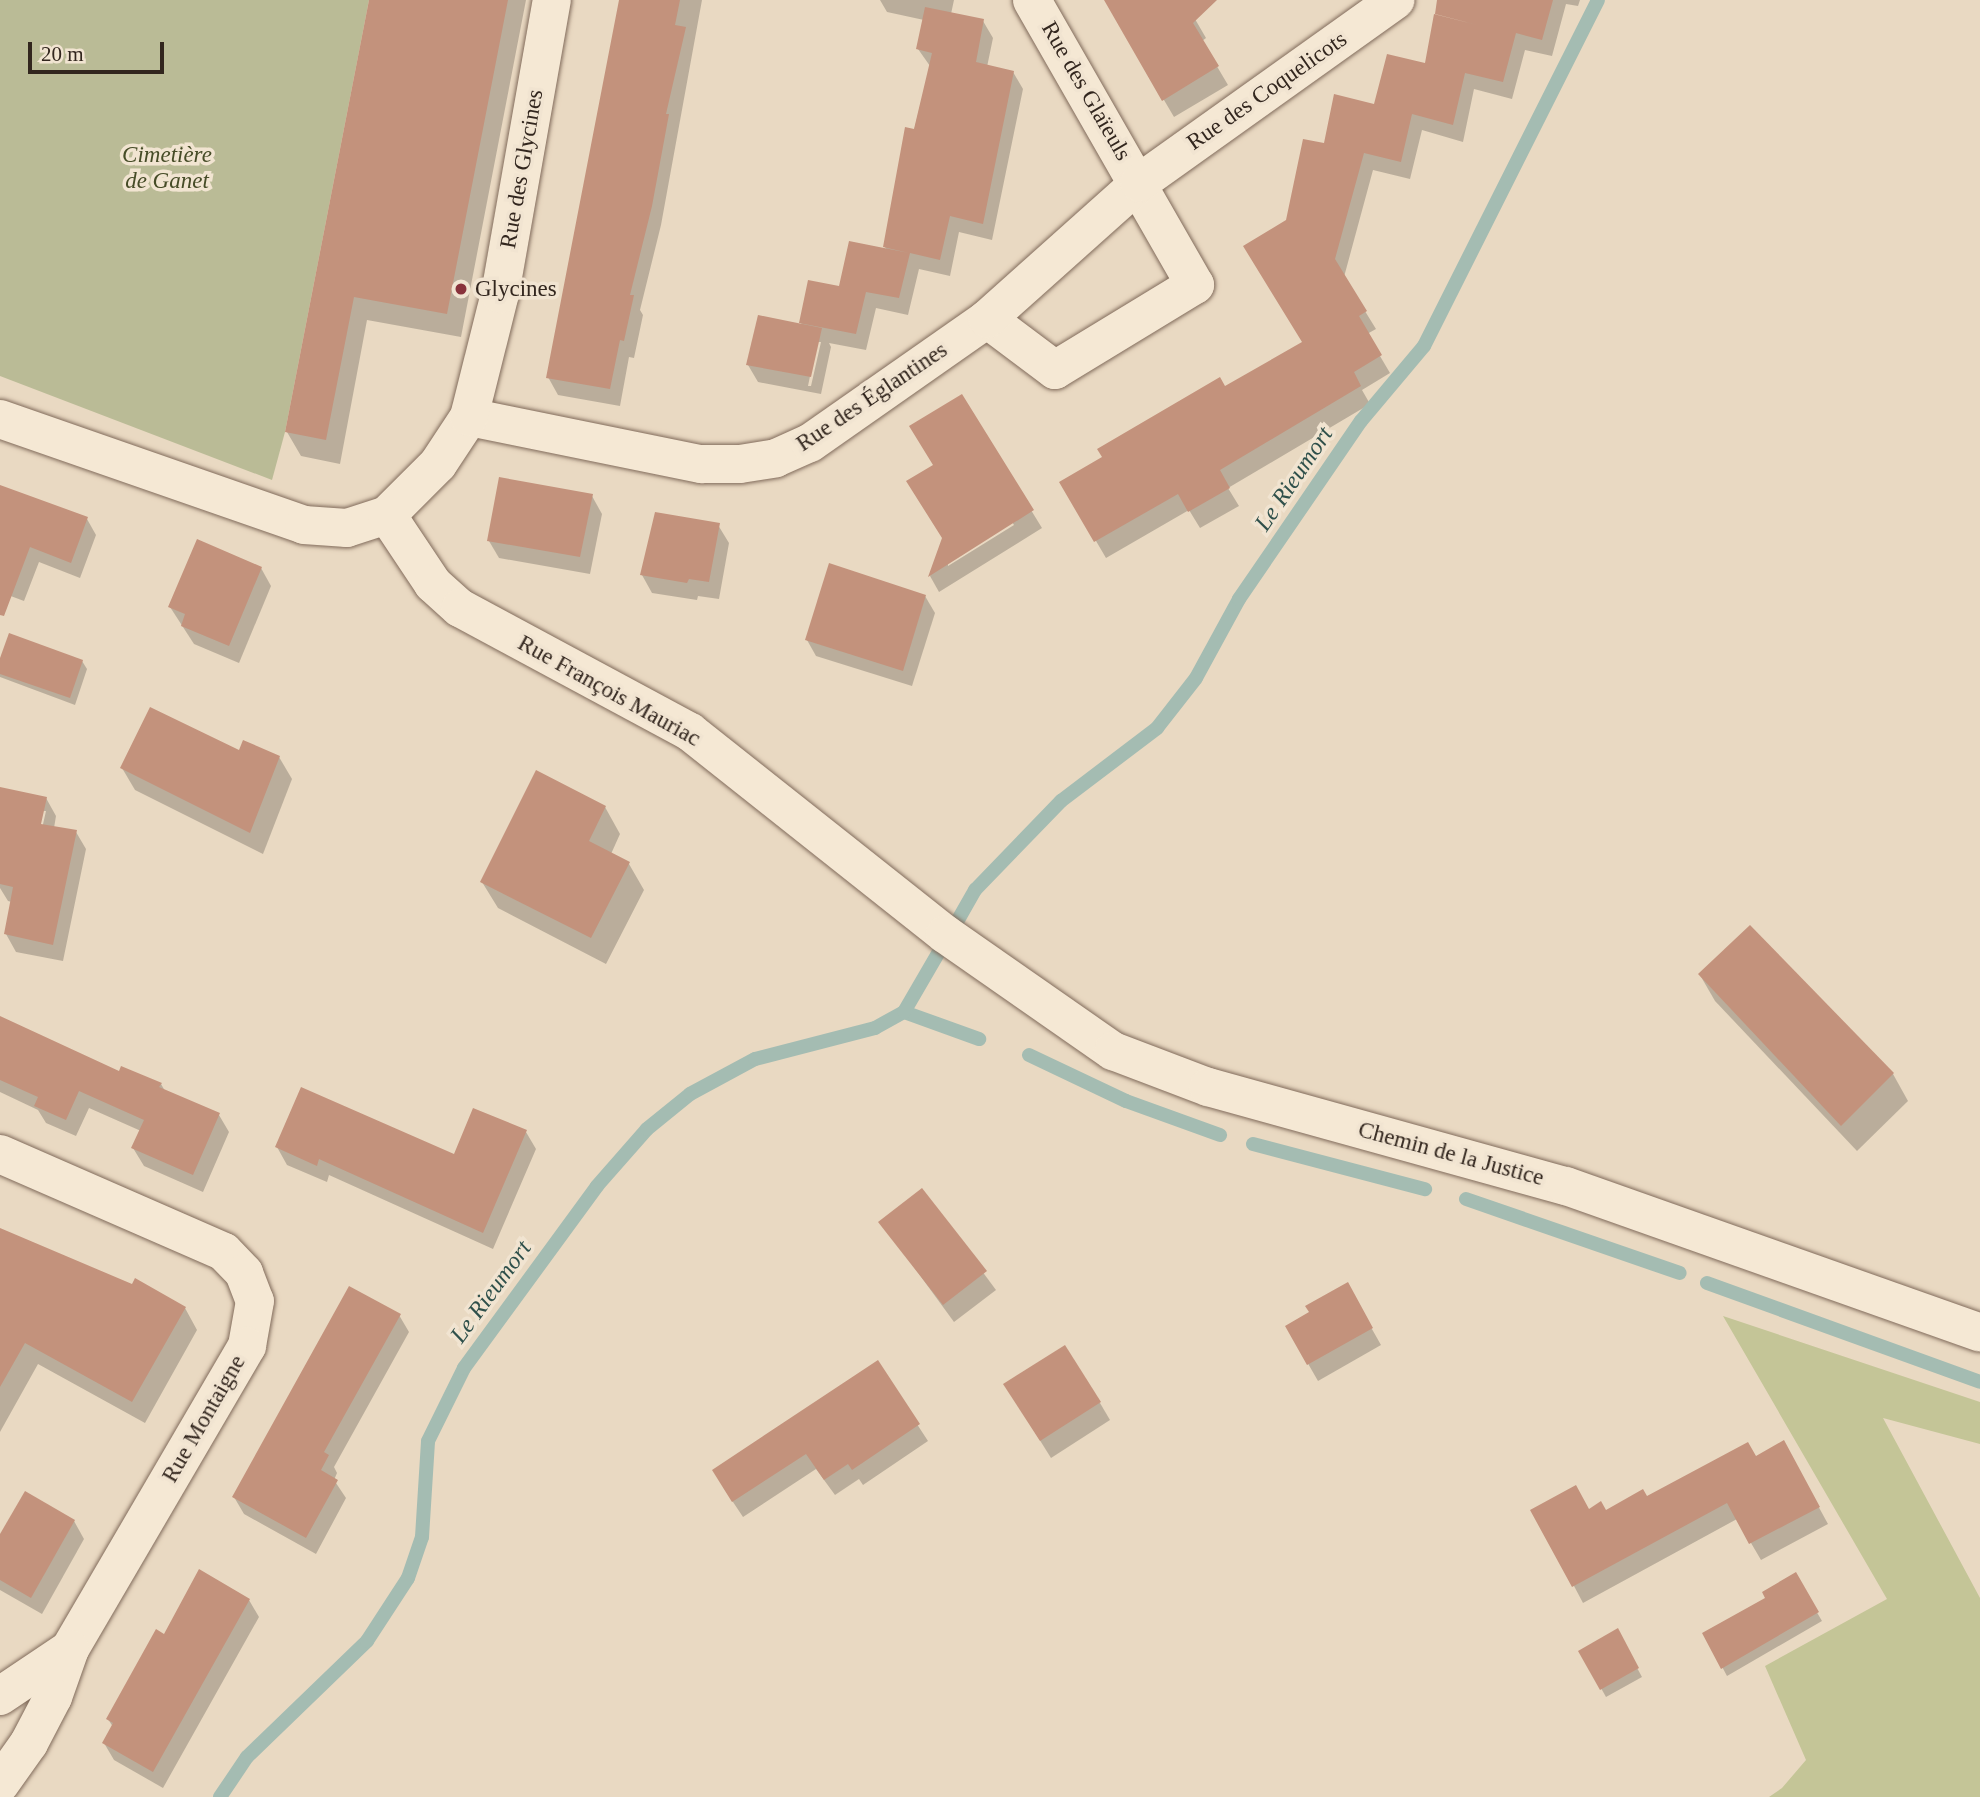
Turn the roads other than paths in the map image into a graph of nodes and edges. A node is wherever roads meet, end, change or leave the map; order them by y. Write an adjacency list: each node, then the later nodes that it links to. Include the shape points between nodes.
1 (552, 0): 6 (street, Rue des Glycines, via 500,294)
2 (1032, 0): 4 (street, Rue des Glaïeuls)
3 (1396, 0): 4 (street, Rue des Coquelicots)
4 (1139, 183): 5 (street, Rue des Églantines); 5 (street, Rue des Glaïeuls, via 1195,285 1055,370)
5 (987, 319): 6 (street, Rue des Églantines, via 810,443 764,460 701,464)
6 (469, 417): 8 (street, Rue des Glycines, via 438,464)
7 (0, 419): 8 (street, Rue des Glycines, via 304,525 347,528)
8 (387, 515): 9 (street, Rue François Mauriac, via 426,575 460,608 690,732)
9 (945, 934): 11 (street, Chemin de la Justice, via 1113,1051 1208,1087 1566,1186)
10 (0, 1154): 12 (street, Rue Montaigne, via 224,1252 244,1273 255,1301 247,1346)
11 (1980, 1333)
12 (70, 1648): 13 (street, Rue Montaigne); 14 (street, Rue Montaigne, via 53,1697)
13 (0, 1696)
14 (0, 1784)

